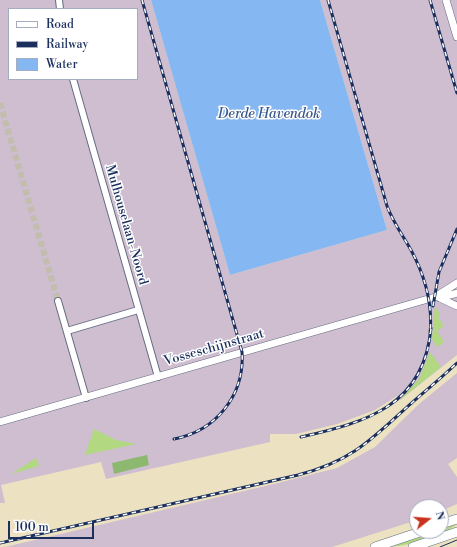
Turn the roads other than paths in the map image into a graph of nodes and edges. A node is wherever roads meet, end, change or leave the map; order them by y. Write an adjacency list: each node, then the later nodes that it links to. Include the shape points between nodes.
1 (446, 0): 2 (street)
2 (457, 37)
3 (73, 80): 9 (street, Mulhouselaan-Noord)
4 (456, 285): 6 (street, Vosseschijnstraat)
5 (457, 293): 6 (street, Vosseschijnstraat)
6 (438, 298): 8 (street); 11 (street, Vosseschijnstraat)
7 (58, 301): 10 (street)
8 (457, 306)
9 (138, 310): 10 (street); 11 (street, Mulhouselaan-Noord)
10 (67, 331): 12 (street)
11 (158, 377): 12 (street, Vosseschijnstraat)
12 (86, 398): 13 (street, Vosseschijnstraat)
13 (0, 422)
14 (457, 532): 17 (main road)
15 (409, 536): 16 (main road)
16 (375, 547)
17 (413, 547)

